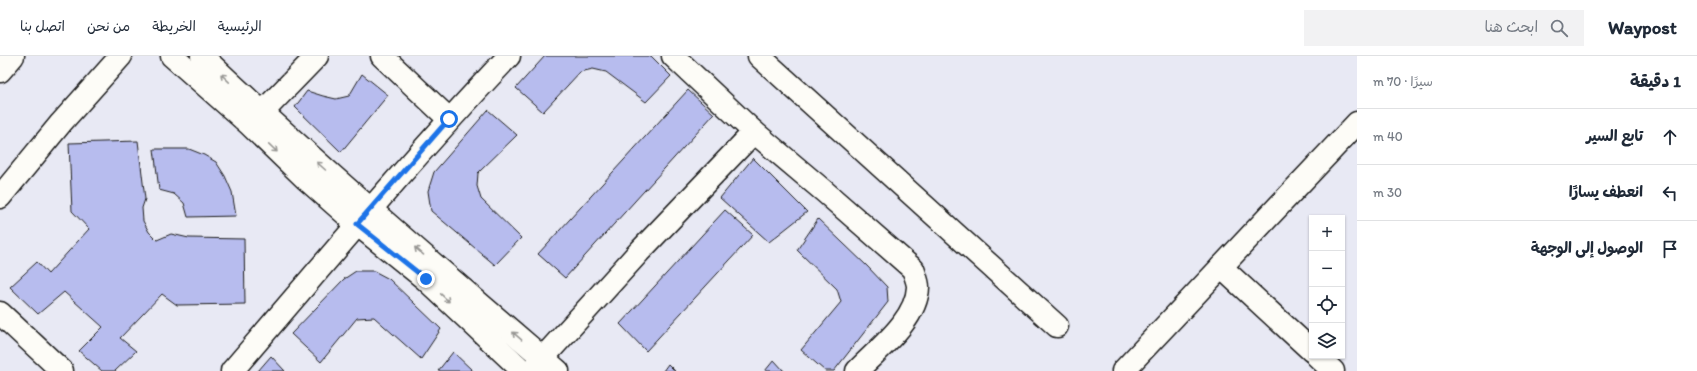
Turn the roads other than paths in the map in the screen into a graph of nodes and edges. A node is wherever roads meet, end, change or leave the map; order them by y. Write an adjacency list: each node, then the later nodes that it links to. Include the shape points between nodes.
1 (13, 56): 10 (street)
2 (121, 56): 15 (street)
3 (172, 56): 11 (street)
4 (202, 56): 11 (street, one-way to 4)
5 (317, 56): 11 (street)
6 (382, 56): 12 (street)
7 (509, 56): 12 (street)
8 (673, 56): 14 (street)
9 (759, 56): 19 (street)
10 (0, 71)
11 (256, 119): 16 (street)
12 (449, 119): 16 (street)
13 (1357, 123): 17 (street)
14 (754, 132): 22 (street, via 639,252); 26 (street, via 913,269 918,286 905,323)
15 (0, 197)
16 (364, 217): 22 (street, one-way to 16); 24 (street); 25 (street, one-way to 25)
17 (1221, 267): 20 (street); 27 (street)
18 (0, 313): 23 (street)
19 (1057, 326)
20 (1309, 348)
21 (1320, 359): 28 (street)
22 (544, 367)
23 (62, 371)
24 (232, 371)
25 (523, 371)
26 (857, 371)
27 (1123, 371)
28 (1333, 371)

